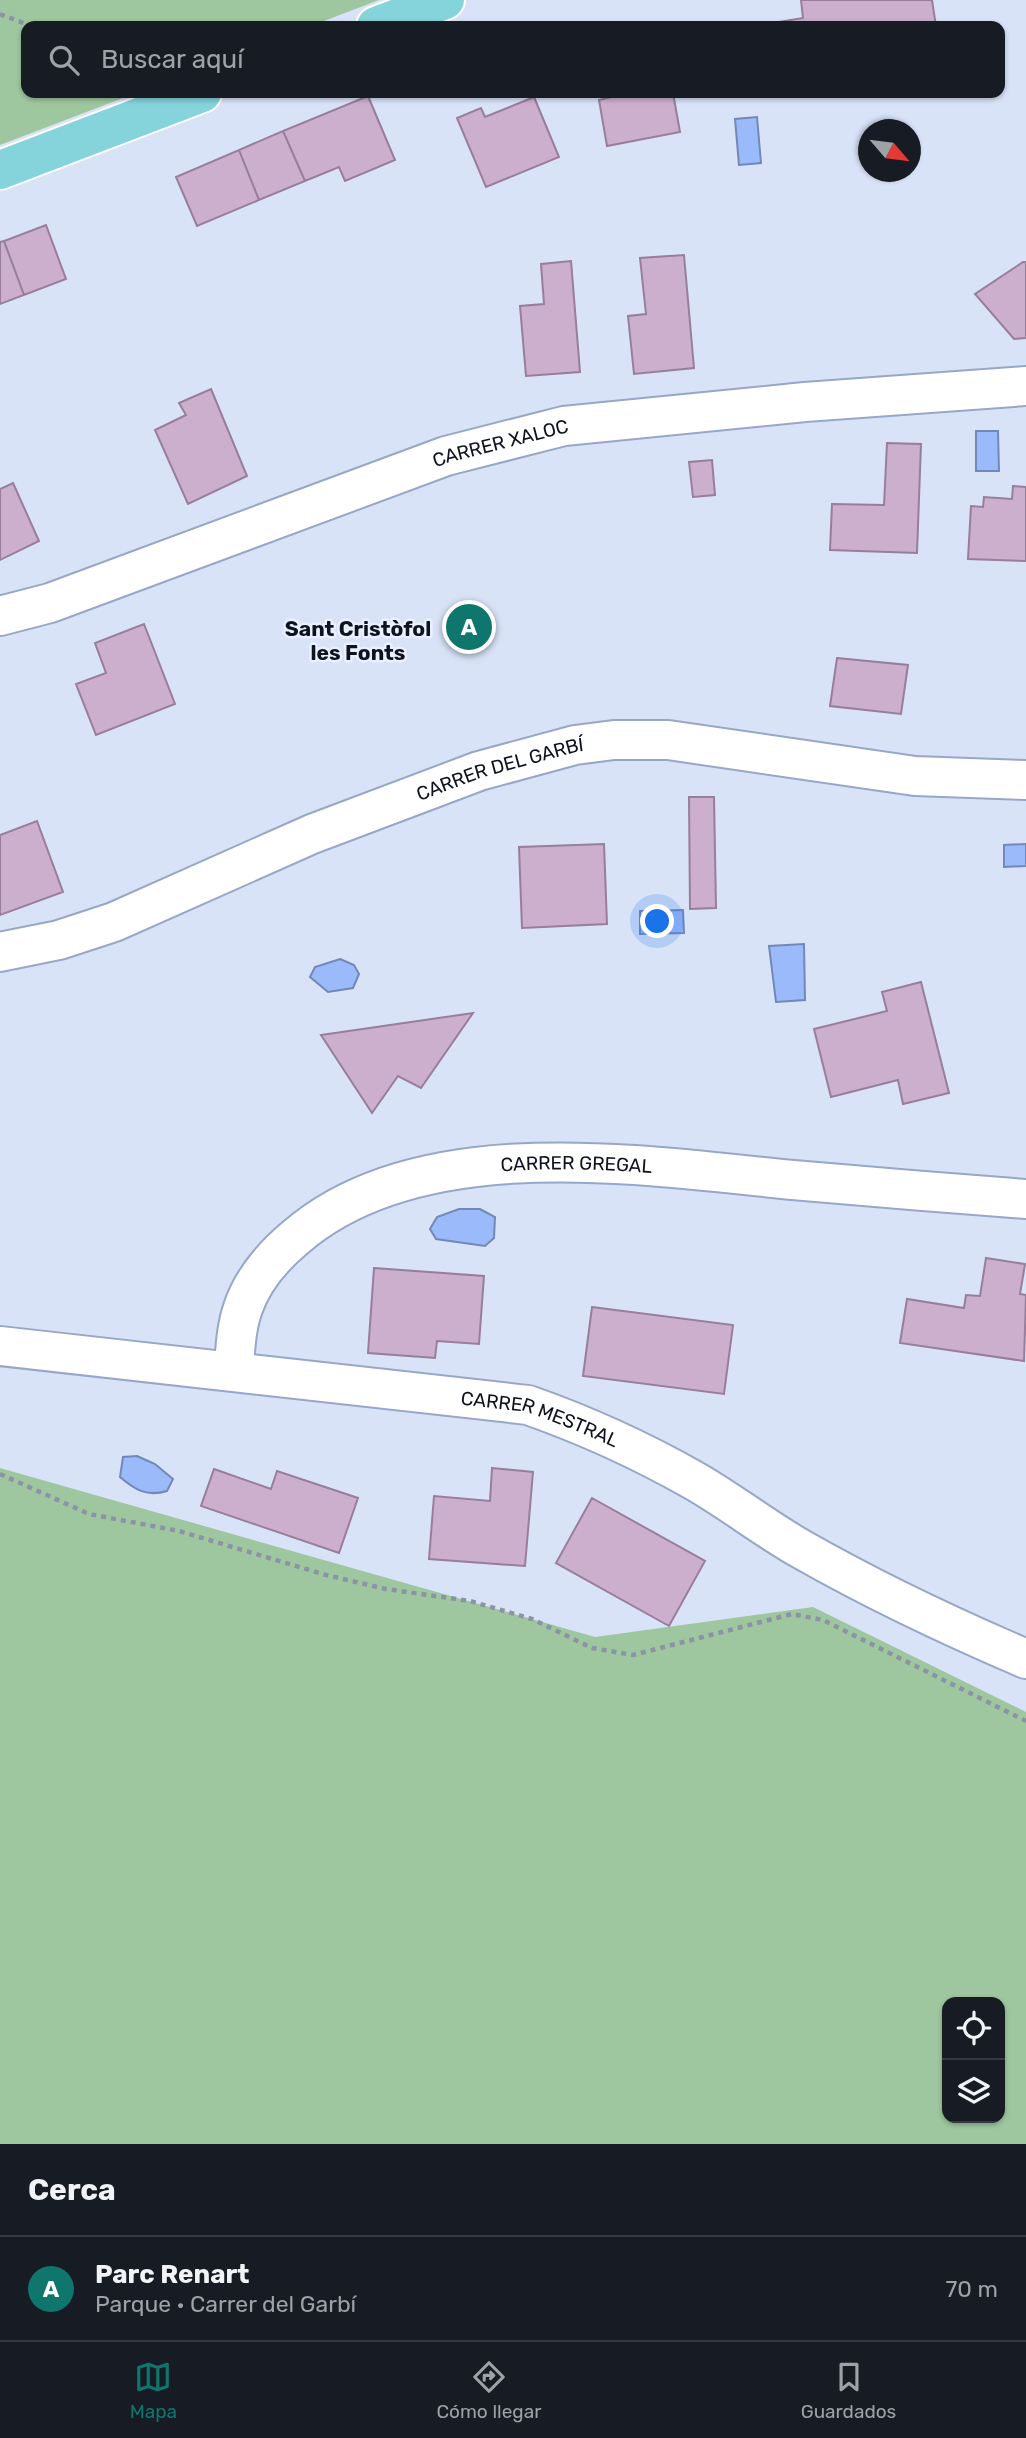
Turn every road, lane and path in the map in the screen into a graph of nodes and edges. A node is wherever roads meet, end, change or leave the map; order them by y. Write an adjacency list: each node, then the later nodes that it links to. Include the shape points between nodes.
1 (445, 0): 3 (main road)
2 (0, 14): 4 (path)
3 (389, 21)
4 (21, 22)
5 (189, 98): 6 (main road)
6 (0, 170)
7 (1026, 386): 8 (street, CARRER XALOC, via 806,401 564,426 511,437 446,456 50,603)
8 (0, 616)
9 (1026, 780): 10 (street, CARRER DEL GARBÍ, via 915,776 668,740 575,745 479,771 312,834 114,922)
10 (0, 952)
11 (1026, 1199): 13 (street, CARRER GREGAL, via 632,1163 505,1165 407,1179 341,1204 279,1251 242,1310)
12 (0, 1346): 13 (street, CARRER MESTRAL)
13 (234, 1371): 15 (street, CARRER MESTRAL, via 528,1405 582,1424 694,1480 800,1549 953,1628)
14 (0, 1474): 16 (path, via 89,1514 179,1531 386,1589 470,1601 532,1619 592,1648 634,1655 792,1614 822,1620)
15 (1026, 1659)
16 (1026, 1721)

